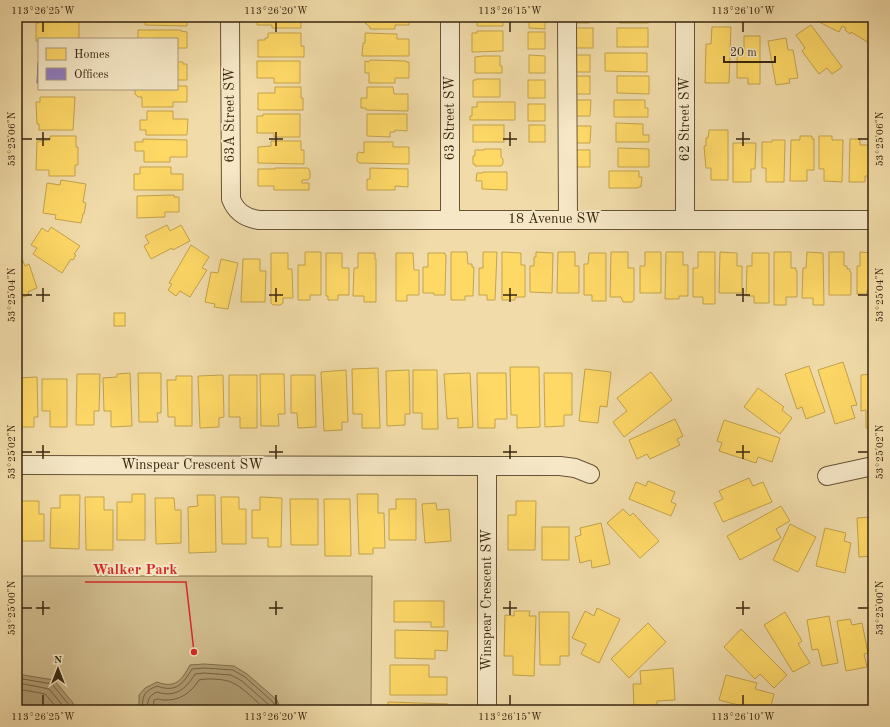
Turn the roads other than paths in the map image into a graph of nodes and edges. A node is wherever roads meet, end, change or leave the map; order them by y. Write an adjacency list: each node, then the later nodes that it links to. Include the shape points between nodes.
1 (230, 17): 5 (street, 63A Street SW, via 230,199)
2 (450, 17): 7 (street, 63 Street SW)
3 (567, 17): 6 (street)
4 (685, 17): 8 (street, 62 Street SW)
5 (237, 211): 7 (street, 18 Avenue SW, via 259,220)
6 (568, 219): 7 (street, 18 Avenue SW); 8 (street, 18 Avenue SW)
7 (450, 220)
8 (685, 220): 9 (street, 18 Avenue SW)
9 (873, 220)
10 (17, 465): 11 (street, Winspear Crescent SW)
11 (487, 466): 13 (street, Winspear Crescent SW, via 560,466); 15 (street, Winspear Crescent SW)
12 (873, 466): 14 (street)
13 (590, 474)
14 (827, 476)
15 (487, 710)

